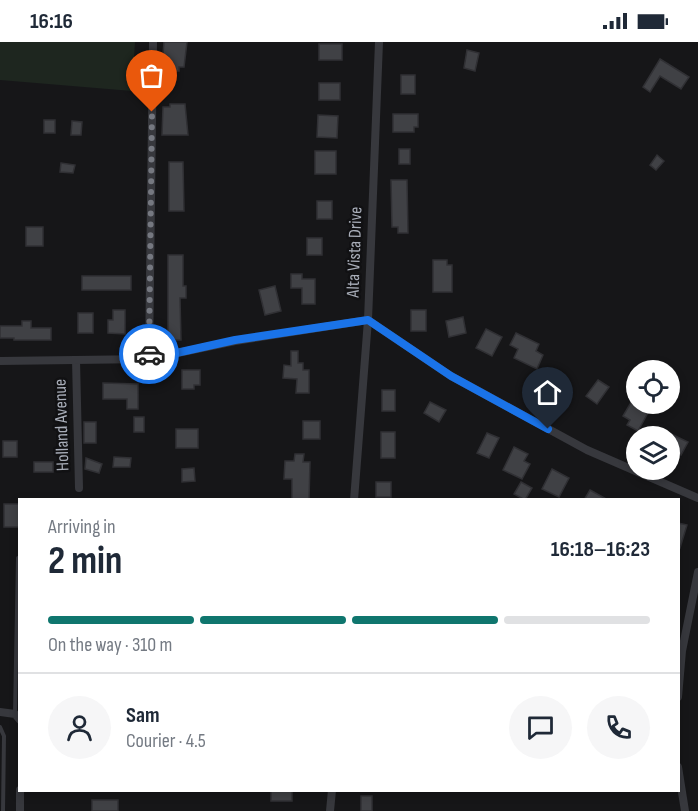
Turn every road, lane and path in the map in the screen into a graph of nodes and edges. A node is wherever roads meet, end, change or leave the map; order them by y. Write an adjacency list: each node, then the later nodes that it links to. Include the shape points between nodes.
1 (153, 42): 4 (street)
2 (379, 42): 3 (street, Alta Vista Drive)
3 (368, 320): 4 (street, via 235,340); 8 (street, Alta Vista Drive); 9 (street, via 451,376 587,450)
4 (149, 359): 5 (street)
5 (76, 360): 6 (street); 7 (street, Holland Avenue)
6 (0, 361)
7 (79, 488)
8 (354, 498)
9 (698, 498)
10 (18, 558): 12 (lane)
11 (698, 572): 13 (street)
12 (18, 639): 15 (lane)
13 (680, 674)
14 (0, 712): 15 (street)
15 (17, 717)
16 (0, 728): 17 (lane, via 4,731)
17 (2, 751): 21 (lane)
18 (680, 780): 24 (street)
19 (20, 792): 22 (street)
20 (332, 792): 23 (street)
21 (3, 811)
22 (20, 811)
23 (330, 811)
24 (685, 811)

